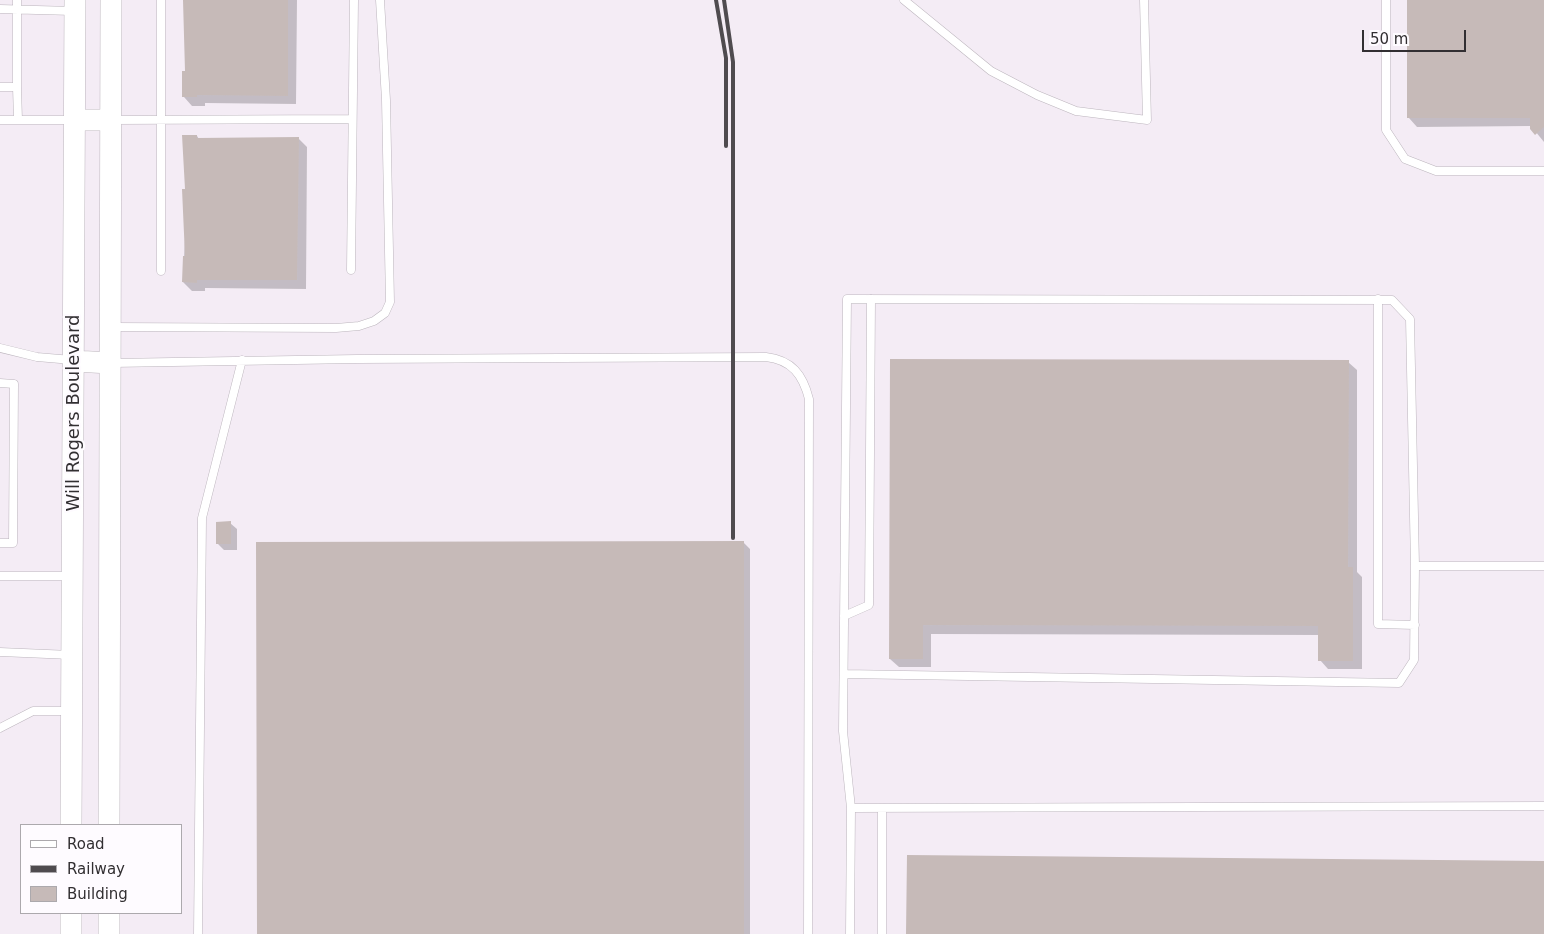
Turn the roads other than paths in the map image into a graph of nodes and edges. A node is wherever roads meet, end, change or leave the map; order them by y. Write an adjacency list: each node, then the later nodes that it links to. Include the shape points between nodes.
1 (17, 0): 11 (lane)
2 (111, 0): 18 (main road, Will Rogers Boulevard)
3 (161, 0): 19 (lane)
4 (354, 0): 14 (lane)
5 (380, 0): 25 (lane, via 390,265 390,302 385,313 360,326 336,328)
6 (904, 0): 7 (lane, via 991,71 1037,95 1076,111 1147,120)
7 (1144, 0)
8 (1386, 0): 20 (lane, via 1386,130 1405,159 1436,172)
9 (75, 5): 11 (lane); 17 (main road, Will Rogers Boulevard)
10 (0, 9): 11 (lane)
11 (17, 9): 13 (lane)
12 (0, 87): 13 (lane)
13 (17, 87): 16 (lane)
14 (352, 119): 19 (lane); 21 (lane)
15 (0, 120): 16 (lane)
16 (18, 120): 17 (lane)
17 (75, 120): 18 (main road); 28 (main road, Will Rogers Boulevard)
18 (111, 120): 19 (lane); 25 (main road, Will Rogers Boulevard)
19 (160, 120): 22 (lane)
20 (1544, 171)
21 (351, 270)
22 (161, 271)
23 (871, 299): 24 (lane); 36 (lane, via 869,605); 36 (lane, via 847,299)
24 (1378, 299): 32 (lane, via 1392,300 1410,319); 37 (lane, via 1378,624)
25 (110, 327): 29 (main road, Will Rogers Boulevard)
26 (0, 348): 28 (lane)
27 (242, 360): 29 (lane); 52 (lane, via 202,518); 53 (lane, via 766,358 783,361 799,373 809,399)
28 (74, 361): 29 (main road); 35 (main road, Will Rogers Boulevard)
29 (110, 363): 47 (main road, Will Rogers Boulevard)
30 (0, 383): 31 (lane, via 14,384 13,543)
31 (0, 543)
32 (1415, 566): 33 (lane); 37 (lane)
33 (1544, 566)
34 (0, 576): 35 (lane)
35 (73, 576): 39 (main road, Will Rogers Boulevard)
36 (844, 616): 40 (lane)
37 (1415, 625): 40 (lane, via 1414,660 1399,683)
38 (0, 652): 39 (lane)
39 (72, 655): 41 (main road, Will Rogers Boulevard)
40 (844, 674): 44 (lane, via 843,731)
41 (72, 711): 42 (lane, via 33,711); 46 (main road, Will Rogers Boulevard)
42 (0, 728)
43 (1544, 806): 45 (lane)
44 (851, 808): 45 (lane); 54 (lane)
45 (882, 808): 55 (lane)
46 (72, 824)
47 (109, 824)
48 (71, 914): 50 (main road)
49 (108, 914): 51 (main road)
50 (71, 934)
51 (108, 934)
52 (198, 934)
53 (808, 934)
54 (850, 934)
55 (882, 934)

